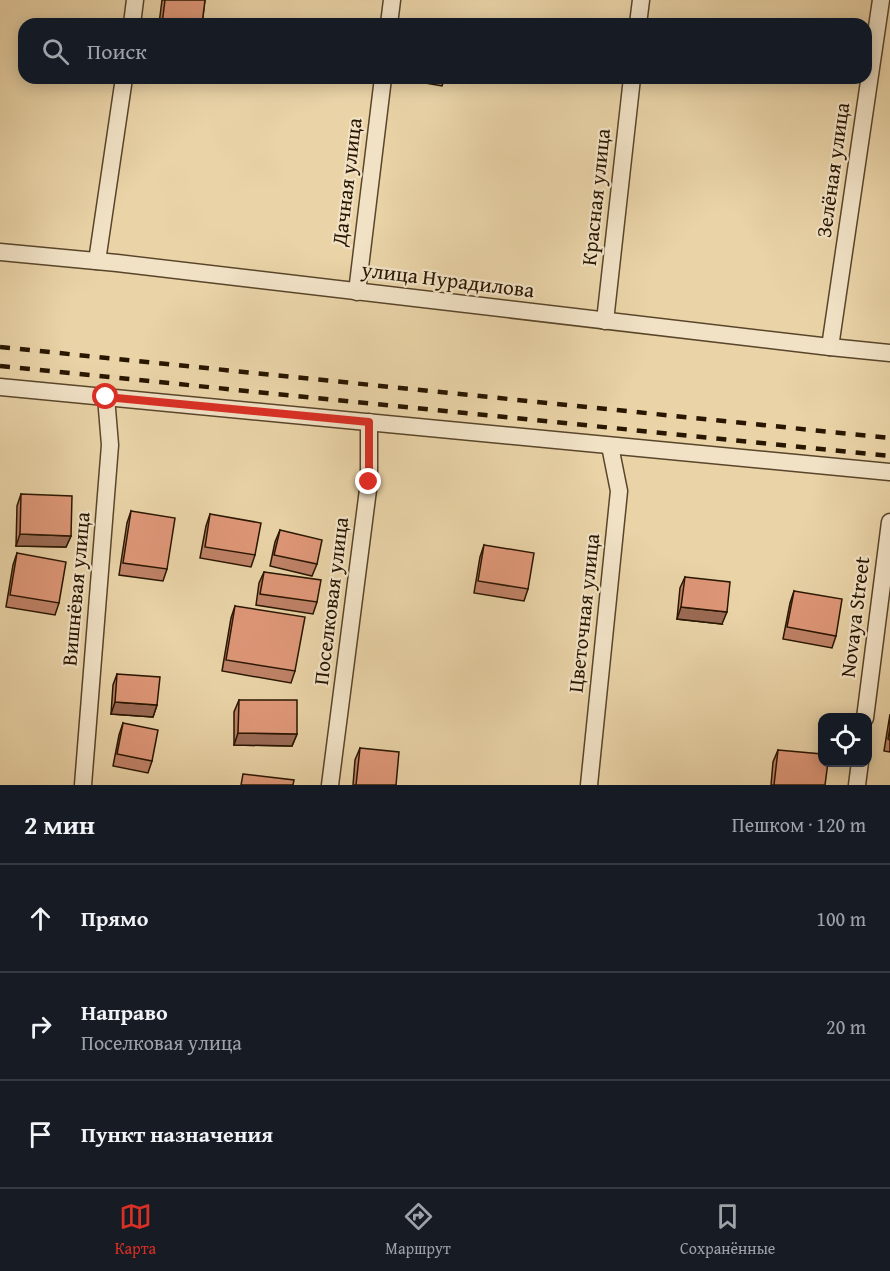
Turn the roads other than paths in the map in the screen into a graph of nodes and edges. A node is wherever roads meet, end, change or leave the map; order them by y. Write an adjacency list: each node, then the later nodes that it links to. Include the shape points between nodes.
1 (135, 0): 5 (street)
2 (392, 0): 6 (street)
3 (641, 0): 7 (street)
4 (881, 0): 8 (street, Зелёная улица)
5 (133, 18)
6 (390, 18)
7 (639, 18)
8 (872, 61)
9 (123, 84): 14 (street)
10 (382, 84): 15 (street, Дачная улица)
11 (631, 84): 16 (street, Красная улица)
12 (869, 84): 17 (street, Зелёная улица)
13 (0, 252): 14 (street, улица Нурадилова)
14 (97, 261): 15 (street, улица Нурадилова)
15 (357, 292): 16 (street, улица Нурадилова)
16 (605, 321): 17 (street, улица Нурадилова)
17 (830, 347): 18 (street, улица Нурадилова)
18 (890, 353)
19 (0, 387): 20 (street)
20 (106, 397): 21 (street); 27 (street, Вишнёвая улица, via 110,445)
21 (369, 422): 22 (street); 28 (street, Поселковая улица, via 369,482)
22 (610, 446): 23 (street); 29 (street, Цветочная улица, via 619,491)
23 (890, 472)
24 (890, 522): 25 (street, Novaya Street)
25 (866, 713)
26 (859, 767): 30 (street)
27 (82, 785)
28 (330, 785)
29 (589, 785)
30 (857, 785)

